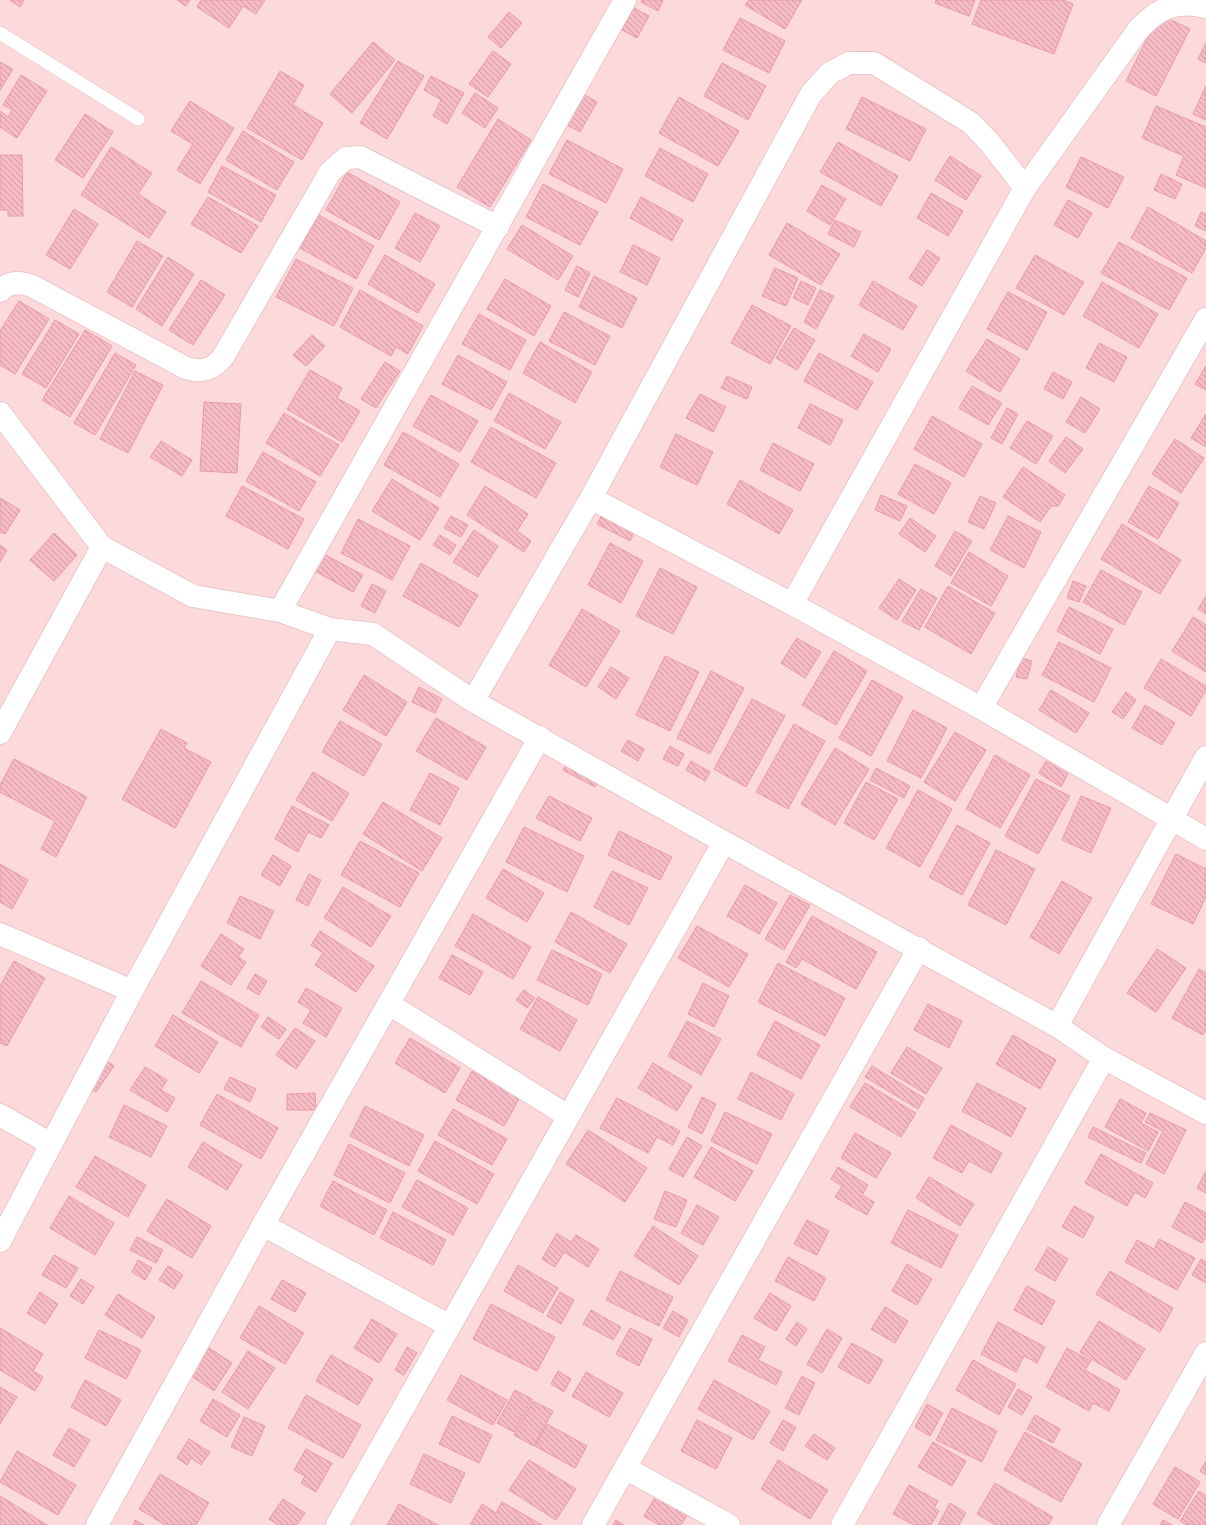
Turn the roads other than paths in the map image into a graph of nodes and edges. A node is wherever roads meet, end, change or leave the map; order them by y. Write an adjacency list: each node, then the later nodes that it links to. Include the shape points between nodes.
1 (625, 0): 6 (street)
2 (1206, 7): 5 (street, via 1177,4 1162,9 1148,18)
3 (0, 34): 4 (lane)
4 (138, 118)
5 (1025, 188): 10 (street, via 971,123 874,63 849,62 830,73 811,94); 12 (street)
6 (498, 227): 7 (street, via 360,157 346,158 330,172 224,357 216,366 207,370 186,368 22,282 12,283); 13 (street)
7 (0, 291)
8 (1206, 319): 16 (street)
9 (0, 413): 11 (street)
10 (591, 498): 12 (street); 15 (street)
11 (102, 547): 13 (street, via 193,596); 17 (street)
12 (792, 604): 16 (street)
13 (280, 611): 14 (street)
14 (330, 629): 15 (street, via 373,634); 25 (street)
15 (473, 701): 18 (street)
16 (981, 708): 20 (street)
17 (0, 733)
18 (540, 737): 22 (street); 26 (street)
19 (1206, 757): 20 (street)
20 (1171, 819): 21 (street); 27 (street)
21 (1206, 839)
22 (724, 842): 24 (street); 31 (street)
23 (0, 934): 25 (street)
24 (919, 948): 27 (street); 37 (street)
25 (132, 991): 32 (street)
26 (389, 1004): 31 (street); 33 (street)
27 (1057, 1026): 28 (street)
28 (1104, 1058): 29 (street); 42 (street)
29 (1206, 1113)
30 (0, 1115): 32 (street)
31 (568, 1116): 35 (street)
32 (51, 1144): 34 (street)
33 (263, 1225): 35 (street); 38 (street)
34 (0, 1240)
35 (450, 1326): 39 (street)
36 (1206, 1353): 43 (street)
37 (625, 1468): 40 (street); 41 (street)
38 (97, 1525)
39 (337, 1525)
40 (592, 1525)
41 (729, 1525)
42 (842, 1525)
43 (1108, 1525)

